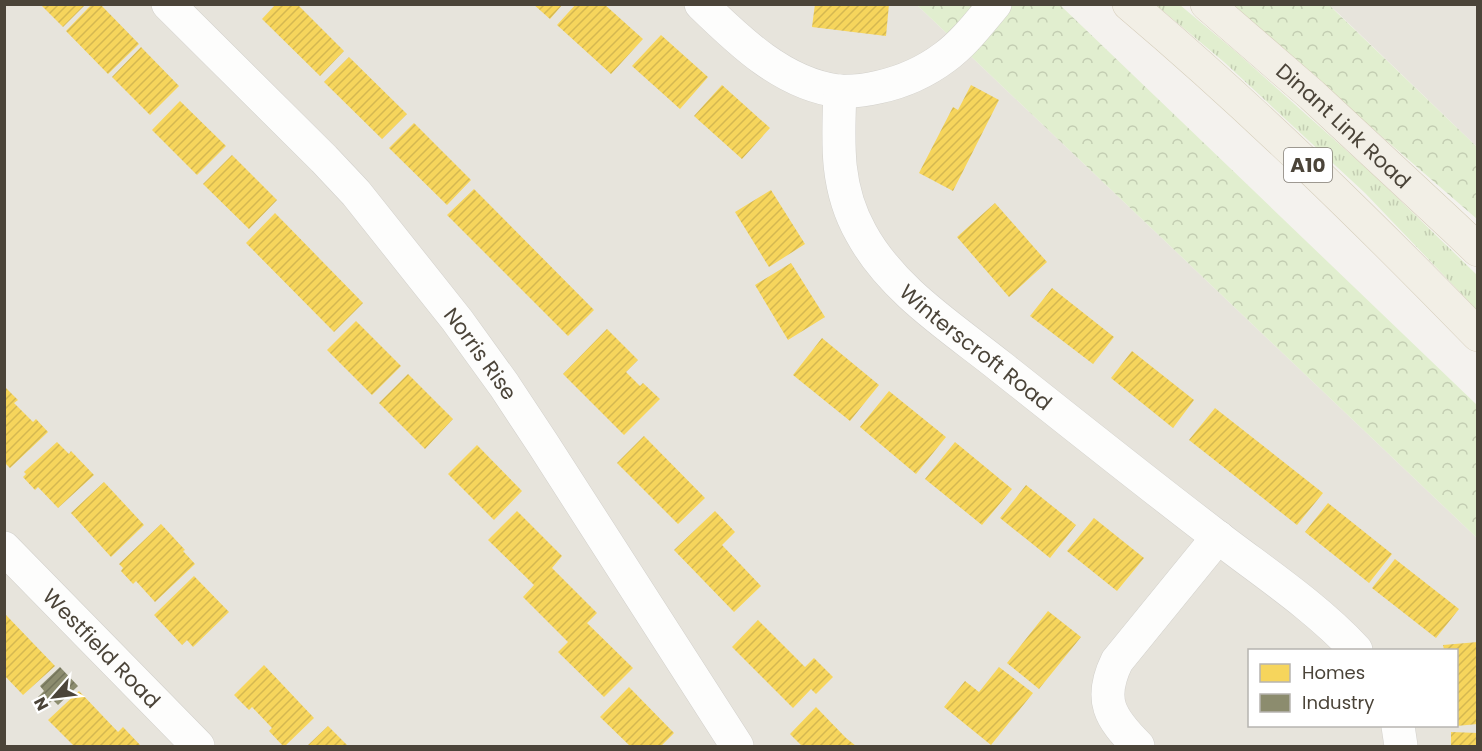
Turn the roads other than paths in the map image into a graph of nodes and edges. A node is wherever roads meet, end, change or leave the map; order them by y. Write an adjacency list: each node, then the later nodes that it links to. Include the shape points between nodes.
1 (168, 4): 14 (street, Norris Rise, via 356,193 457,320 537,434)
2 (700, 4): 6 (street, via 774,66 819,87)
3 (995, 4): 6 (street, via 962,43 930,68 887,85)
4 (1129, 4): 8 (main road, A10, via 1276,135)
5 (1207, 4): 7 (main road, Dinant Link Road / A10, via 1312,95)
6 (840, 91): 9 (street, Winterscroft Road, via 838,148 843,189 860,232 888,272 928,310)
7 (1478, 250)
8 (1478, 335)
9 (1218, 537): 11 (street, Winterscroft Road, via 1305,603); 15 (street, via 1111,674 1107,700 1112,714)
10 (4, 548): 13 (street, Westfield Road)
11 (1354, 649)
12 (1398, 727): 16 (street)
13 (198, 747)
14 (736, 747)
15 (1138, 747)
16 (1401, 747)

